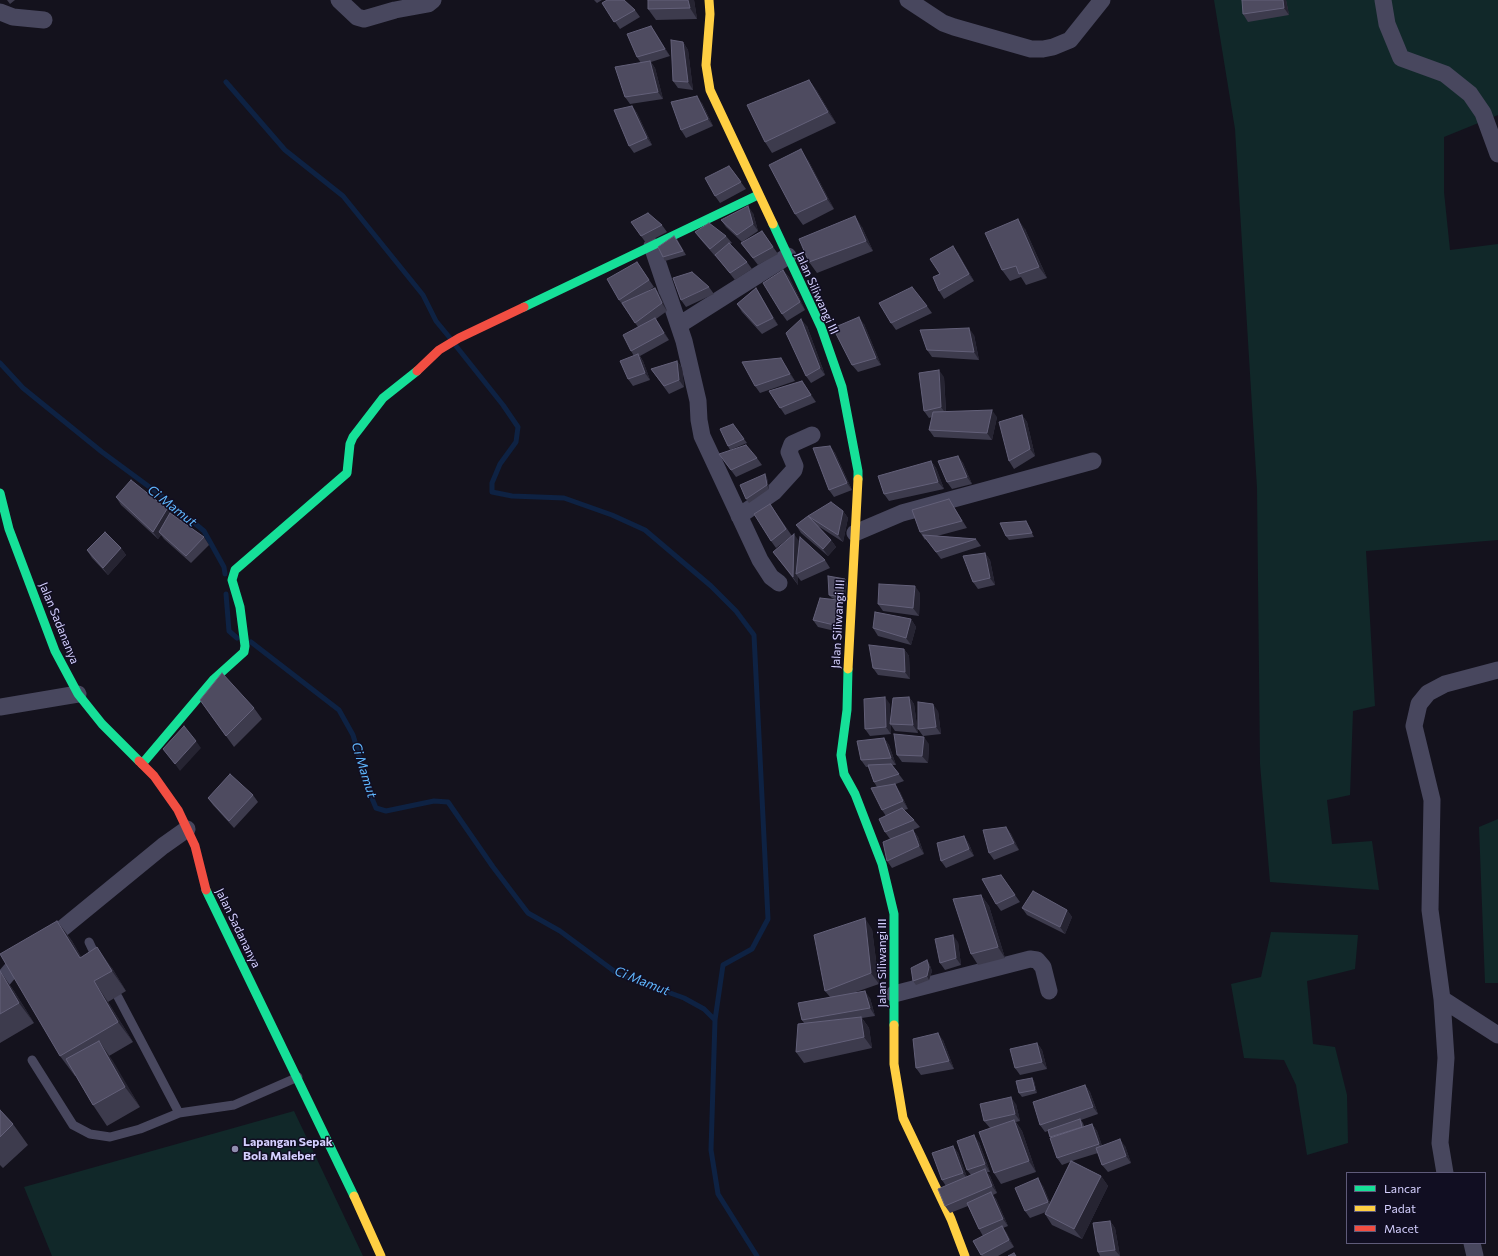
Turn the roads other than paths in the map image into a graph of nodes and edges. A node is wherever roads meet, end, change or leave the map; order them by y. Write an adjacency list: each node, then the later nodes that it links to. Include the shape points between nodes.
1 (339, 0): 2 (street, via 357,17 364,19 428,4)
2 (433, 0)
3 (709, 0): 10 (street, Jalan Siliwangi III, via 706,65 710,90)
4 (908, 0): 5 (street, via 943,23 954,27 1030,48 1043,49 1053,48 1070,40)
5 (1102, 0)
6 (1383, 0): 9 (street, via 1387,24 1401,58 1445,74 1467,91 1484,113)
7 (0, 12): 8 (street, via 13,17)
8 (44, 20)
9 (1498, 154)
10 (758, 195): 11 (street); 12 (street, Jalan Siliwangi III)
11 (652, 246): 13 (street); 23 (street, via 448,344 384,398 368,415 350,444 347,473 235,570 232,580 244,634 245,646 242,654 214,679)
12 (788, 256): 13 (street); 18 (street, Jalan Siliwangi III, via 821,327 842,387 858,471)
13 (679, 325): 17 (street, via 698,401 702,436)
14 (812, 435): 17 (street, via 792,444 789,452 795,466 794,470 774,492)
15 (1093, 461): 18 (street, via 902,512)
16 (0, 493): 21 (street, Jalan Sadananya, via 9,529 55,651)
17 (739, 516): 19 (street, via 765,569)
18 (855, 533): 29 (street, Jalan Siliwangi III, via 847,710 841,756 844,774 855,794 864,823 882,864 894,914)
19 (779, 583)
20 (1498, 670): 31 (street, via 1445,684 1428,693 1419,704 1414,726 1432,800 1430,910)
21 (78, 694): 22 (street); 23 (street, Jalan Sadananya, via 102,724)
22 (0, 707)
23 (142, 764): 24 (street, Jalan Sadananya, via 154,776 178,810)
24 (187, 829): 27 (street, via 11,970); 34 (street, Jalan Sadananya, via 195,846 207,894)
25 (89, 942): 26 (lane)
26 (101, 967)
27 (0, 983)
28 (1049, 990): 29 (street, via 1043,967 1037,960 1030,959)
29 (894, 994): 39 (street, Jalan Siliwangi III, via 894,1064 903,1118 951,1219)
30 (118, 997): 35 (lane)
31 (1442, 999): 32 (street); 36 (street, via 1446,1058 1440,1143)
32 (1498, 1035)
33 (32, 1060): 35 (lane, via 73,1125 90,1134 110,1137 140,1129)
34 (298, 1077): 35 (lane, via 234,1105); 38 (street, Jalan Sadananya)
35 (178, 1113)
36 (1445, 1172)
37 (1472, 1244): 40 (street)
38 (381, 1256)
39 (965, 1256)
40 (1475, 1256)

